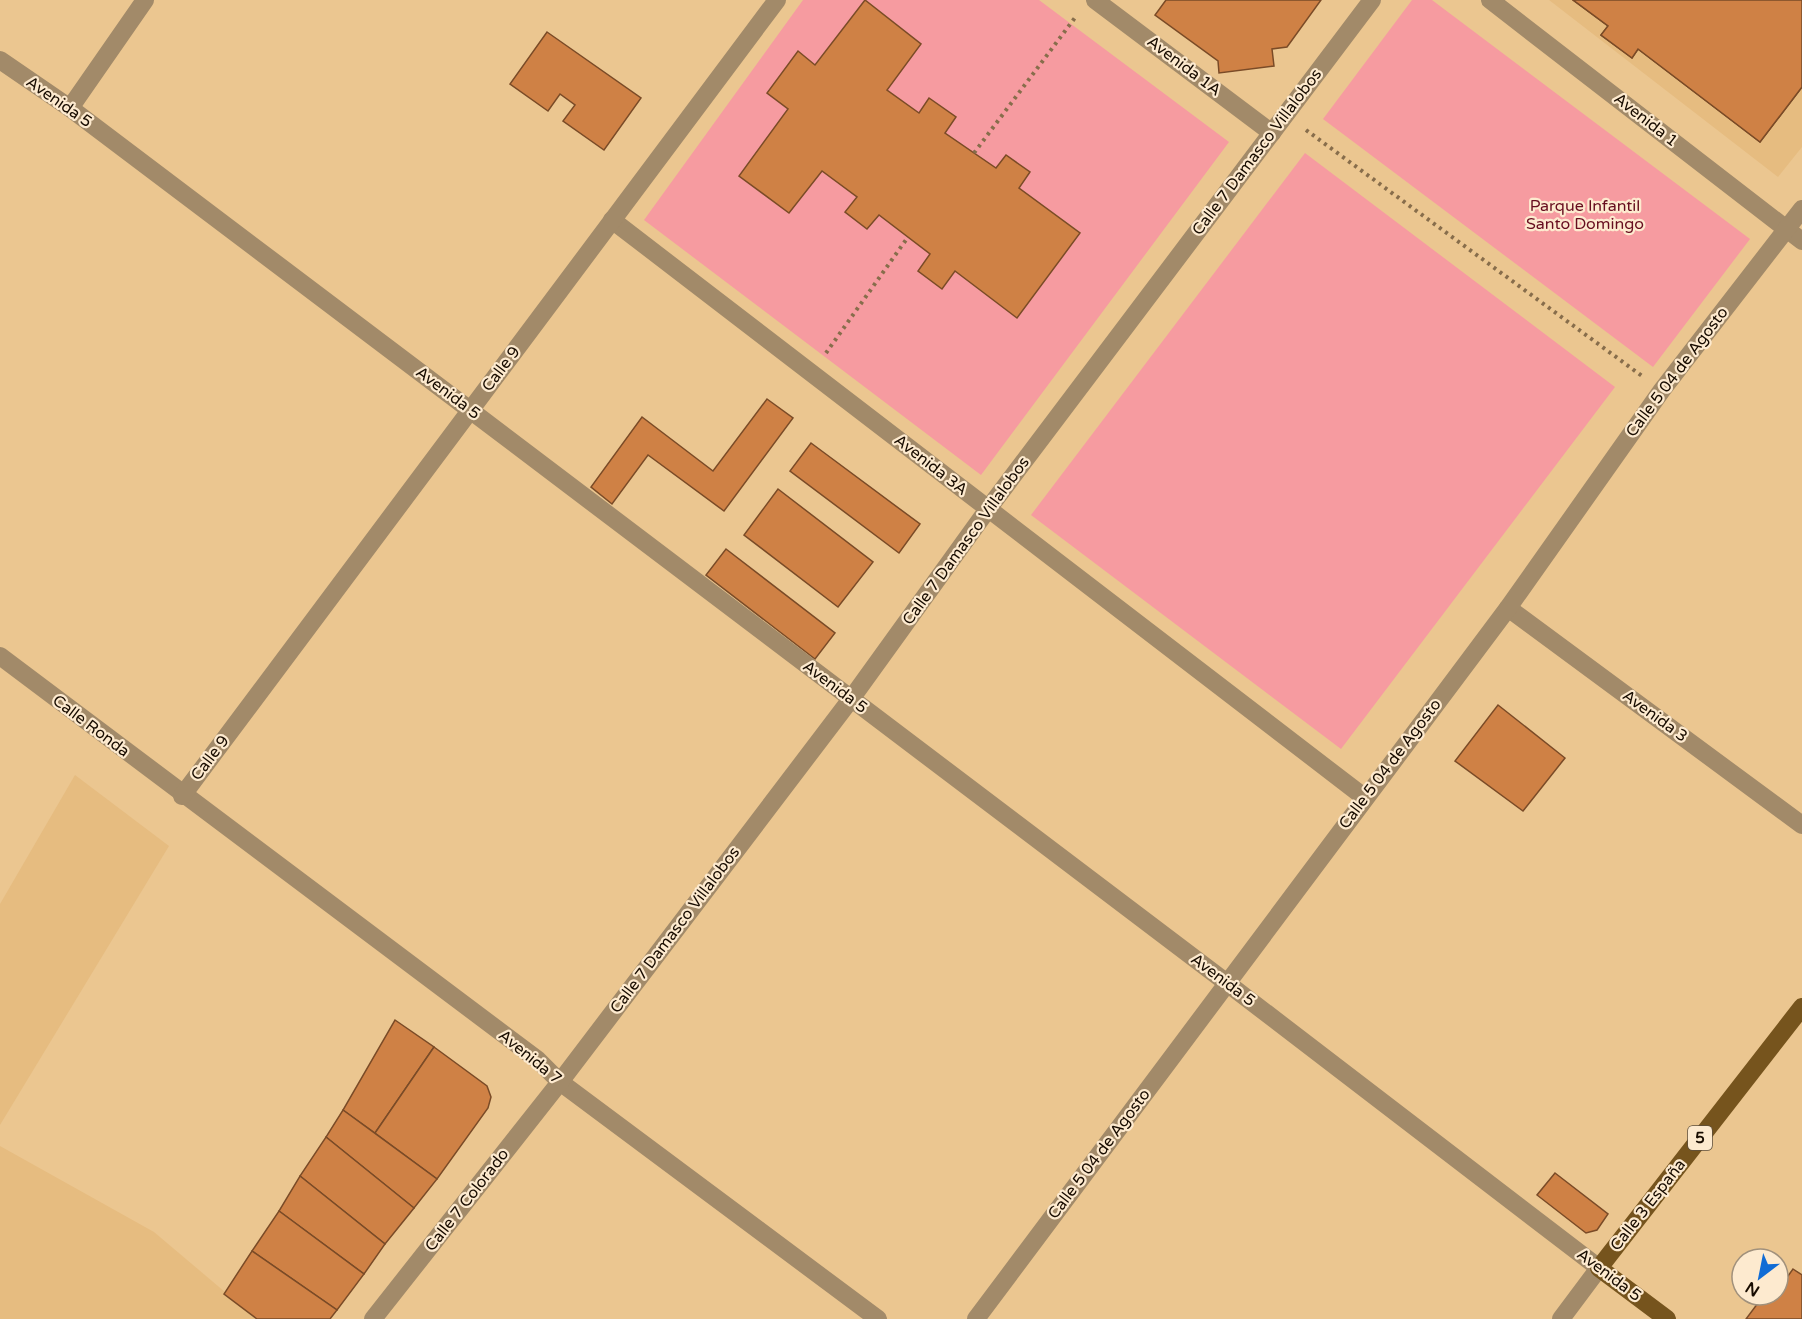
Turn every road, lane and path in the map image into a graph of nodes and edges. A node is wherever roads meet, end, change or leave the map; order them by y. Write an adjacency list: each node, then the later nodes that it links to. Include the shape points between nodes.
1 (145, 0): 7 (street)
2 (777, 0): 12 (street, Calle 9)
3 (1372, 0): 8 (street, Calle 7 Damasco Villalobos)
4 (1490, 0): 13 (street, Avenida 1)
5 (1088, 5): 9 (street, Avenida 1A); 10 (path)
6 (0, 60): 7 (street, Avenida 5)
7 (70, 108): 18 (street, Avenida 5)
8 (1286, 116): 9 (street, Calle 7 Damasco Villalobos); 17 (path)
9 (1272, 133): 19 (street, Calle 7 Damasco Villalobos)
10 (974, 153)
11 (1802, 209): 13 (street, Calle 5 04 de Agosto)
12 (612, 220): 16 (street, Avenida 3A); 18 (street, Calle 9)
13 (1786, 229): 15 (street, Avenida 1); 17 (street, Calle 5 04 de Agosto)
14 (908, 237): 16 (path)
15 (1802, 241)
16 (812, 373): 19 (street, Avenida 3A)
17 (1662, 390): 20 (street, Calle 5 04 de Agosto)
18 (470, 410): 22 (street, Avenida 5); 23 (street, Calle 9)
19 (988, 509): 22 (street, Calle 7 Damasco Villalobos); 24 (street, Avenida 3A)
20 (1508, 608): 24 (street, Calle 5 04 de Agosto); 25 (street, Avenida 3)
21 (0, 656): 23 (street, Calle Ronda)
22 (851, 699): 26 (street, Avenida 5); 28 (street, Calle 7 Damasco Villalobos)
23 (183, 796): 28 (street, Avenida 7, via 538,1060)
24 (1364, 797): 26 (street, Calle 5 04 de Agosto)
25 (1802, 825)
26 (1227, 982): 29 (street, Avenida 5); 32 (street, Calle 5 04 de Agosto)
27 (1802, 1007): 29 (main road, Calle 3 España / 5)
28 (560, 1082): 30 (street, Calle 7 Colorado); 31 (street, Avenida 7)
29 (1599, 1268): 33 (street, Calle 3 España); 34 (main road, Avenida 5)
30 (373, 1319)
31 (878, 1319)
32 (976, 1319)
33 (1561, 1319)
34 (1667, 1319)

